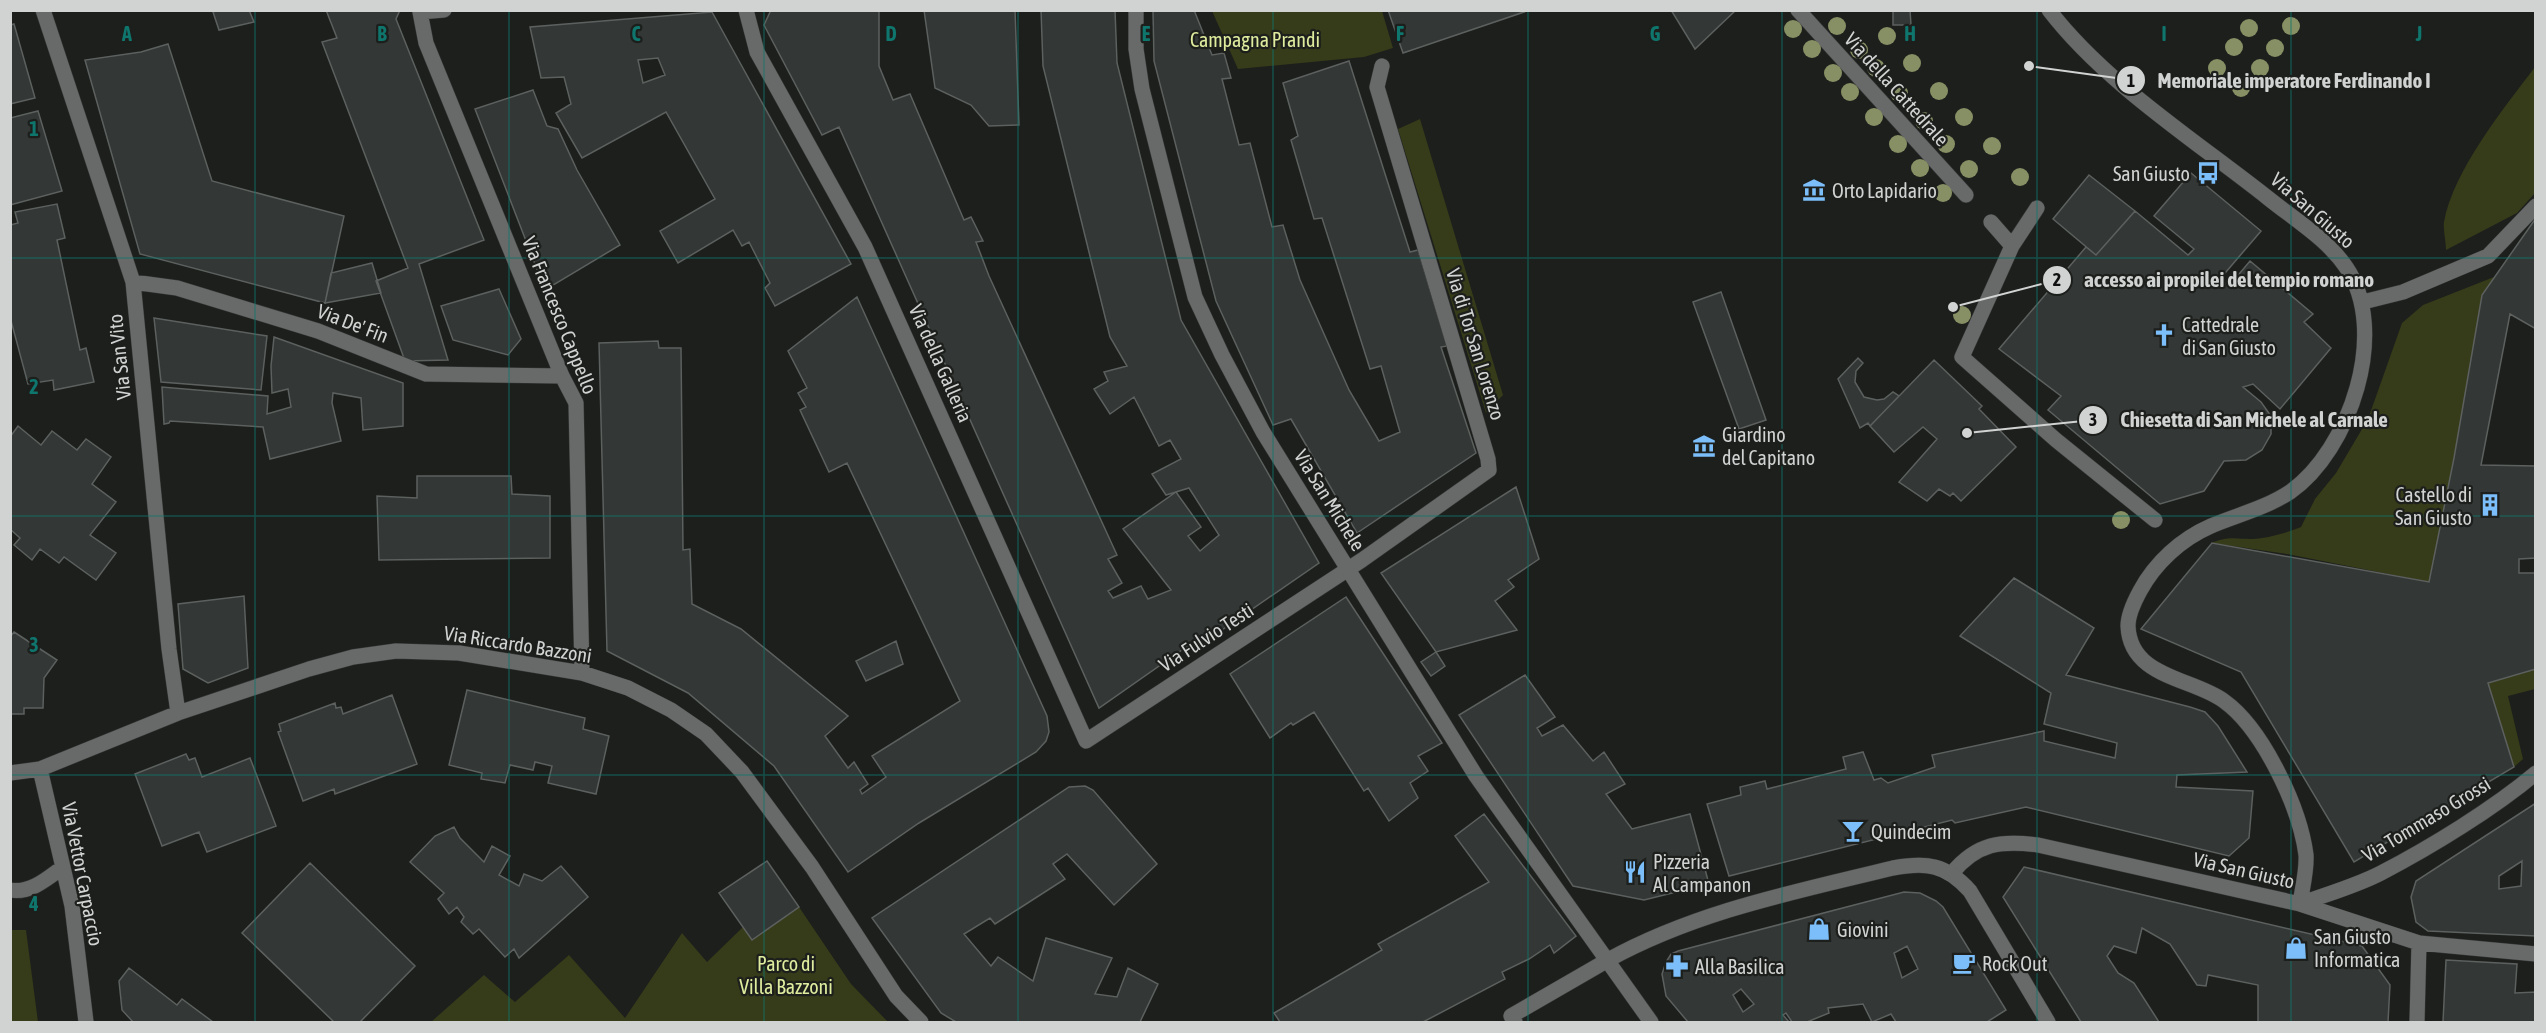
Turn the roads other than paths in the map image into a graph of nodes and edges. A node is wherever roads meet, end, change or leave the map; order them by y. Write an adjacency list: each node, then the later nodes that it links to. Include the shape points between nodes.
1 (43, 10): 13 (street, Via San Vito)
2 (444, 10): 15 (street, Via Francesco Cappello, via 420,12 426,43)
3 (746, 10): 20 (street, Via della Galleria, via 757,51 865,247)
4 (1136, 10): 17 (street, Via San Michele, via 1142,89 1196,297 1263,432)
5 (1798, 10): 8 (street, Via della Cattedrale)
6 (2049, 10): 14 (street, Via San Giusto, via 2092,58 2133,94 2329,246 2355,280)
7 (1382, 66): 17 (street, Via di Tor San Lorenzo, via 1377,87 1488,459 1488,471)
8 (1966, 195)
9 (2535, 206): 14 (street, via 2488,256 2403,292)
10 (2037, 208): 12 (street)
11 (1991, 222): 12 (street)
12 (2012, 246): 16 (street, via 1962,357 2053,446)
13 (133, 282): 15 (street, Via De' Fin, via 177,288 318,331 426,374); 19 (street, Via San Vito)
14 (2363, 302): 27 (street, Via San Giusto, via 2366,331 2361,376 2344,421 2323,457 2288,493 2207,527 2170,552 2145,582 2129,617 2129,634 2142,656 2162,674 2225,702 2250,727 2281,777 2300,823 2306,859)
15 (561, 376): 18 (street, Via Francesco Cappello, via 576,403)
16 (2155, 520)
17 (1348, 570): 20 (street, Via Fulvio Testi); 30 (street, Via San Michele, via 1476,776)
18 (582, 673): 19 (street, Via Riccardo Bazzoni, via 459,653 396,651 309,669); 33 (street, Via Riccardo Bazzoni, via 628,688 706,734 742,772 812,867 896,996)
19 (178, 713): 21 (street, Via Riccardo Bazzoni)
20 (1086, 741)
21 (40, 769): 22 (street, Via Riccardo Bazzoni); 24 (street, Via Vettor Carpaccio)
22 (10, 773)
23 (2535, 773): 27 (street, Via Tommaso Grossi, via 2444,836 2380,874)
24 (63, 867): 26 (street, via 39,885); 32 (street, Via Vettor Carpaccio, via 72,906)
25 (1952, 873): 27 (street, Via San Giusto, via 1971,853 2023,843); 30 (street, via 1935,866 1907,866 1794,892 1687,922); 35 (street, via 1970,891)
26 (10, 890)
27 (2300, 904): 28 (street)
28 (2418, 943): 29 (street); 36 (street)
29 (2535, 954)
30 (1608, 960): 31 (street); 34 (street, Via San Michele)
31 (1508, 1020)
32 (86, 1023)
33 (921, 1023)
34 (1651, 1023)
35 (2048, 1023)
36 (2417, 1023)

